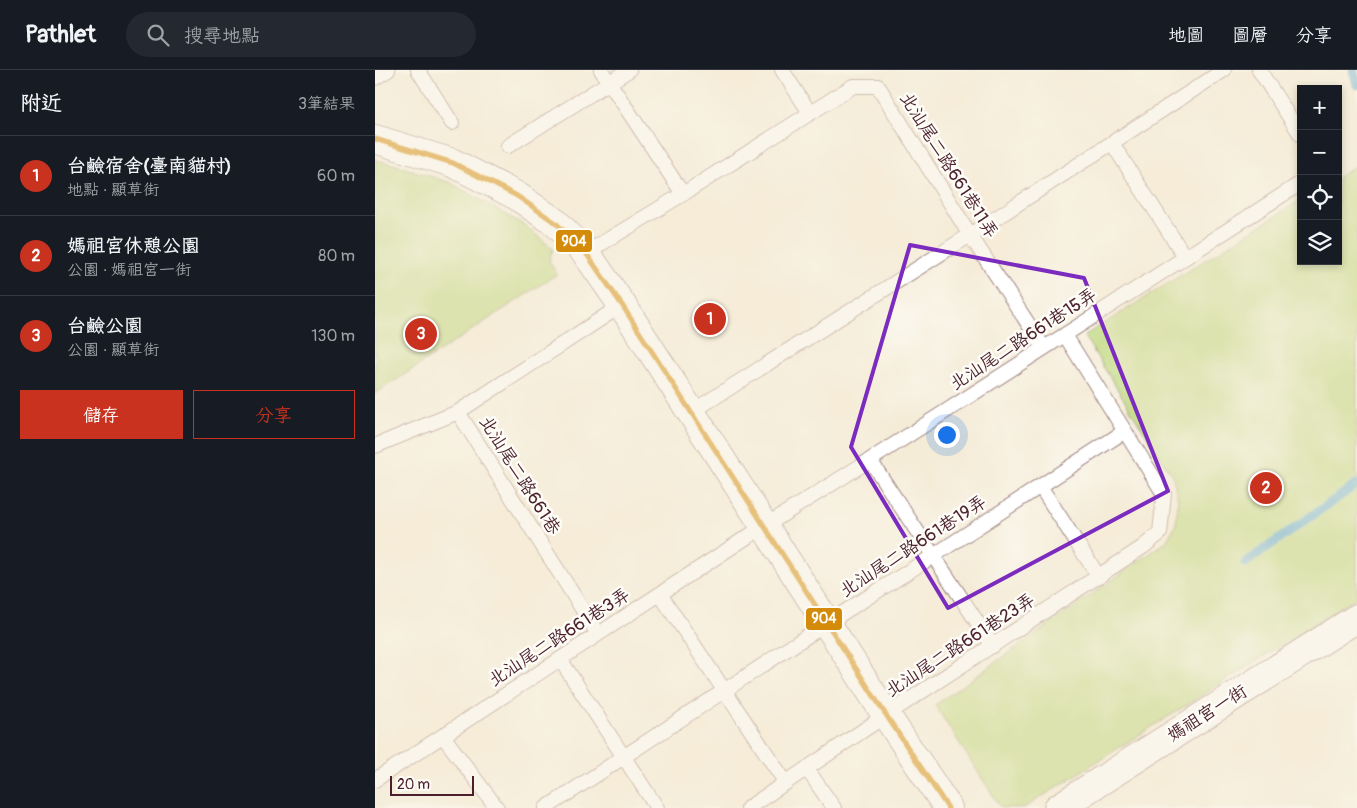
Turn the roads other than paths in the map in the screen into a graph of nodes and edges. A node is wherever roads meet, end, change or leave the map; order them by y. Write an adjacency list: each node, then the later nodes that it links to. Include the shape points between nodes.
1 (388, 70): 8 (lane)
2 (418, 70): 11 (lane)
3 (601, 70): 9 (lane)
4 (629, 70): 9 (lane)
5 (782, 70): 10 (lane)
6 (1224, 70): 14 (lane)
7 (1259, 70): 12 (lane)
8 (375, 78)
9 (609, 82): 15 (lane); 17 (lane)
10 (810, 113): 17 (lane, 北汕尾二路661巷11弄); 18 (lane, 北汕尾二路661巷11弄, via 853,86 878,86)
11 (452, 123)
12 (1298, 130)
13 (375, 139): 19 (street, via 453,163 517,196 556,223)
14 (1112, 143): 18 (lane); 20 (lane)
15 (508, 146)
16 (1297, 186): 20 (lane, 北汕尾二路661巷15弄)
17 (683, 194): 19 (lane, 北汕尾二路661巷11弄)
18 (970, 235): 23 (lane, 北汕尾二路661巷11弄); 25 (lane)
19 (586, 254): 21 (street)
20 (1185, 257): 22 (lane, 北汕尾二路661巷15弄)
21 (622, 305): 24 (lane); 25 (street)
22 (1065, 335): 23 (lane, 北汕尾二路661巷15弄); 26 (lane)
23 (1045, 348): 28 (lane, 北汕尾二路661巷15弄)
24 (459, 412): 27 (lane, 北汕尾二路661巷); 36 (lane, 北汕尾二路661巷)
25 (690, 413): 30 (street)
26 (1125, 431): 29 (lane, 北汕尾二路661巷19弄); 32 (lane, 北汕尾二路661巷23弄, via 1164,494 1160,533)
27 (375, 446)
28 (870, 460): 30 (lane, 北汕尾二路661巷15弄); 31 (lane)
29 (1040, 486): 31 (lane, 北汕尾二路661巷19弄); 32 (lane)
30 (765, 526): 33 (lane, 北汕尾二路661巷3弄); 35 (street)
31 (933, 556): 35 (lane, 北汕尾二路661巷19弄); 37 (lane)
32 (1099, 577): 37 (lane, 北汕尾二路661巷23弄)
33 (660, 594): 36 (lane, 北汕尾二路661巷3弄); 39 (lane)
34 (1357, 618): 52 (street, 媽祖宮一街)
35 (827, 623): 39 (lane, 北汕尾二路661巷19弄); 40 (street)
36 (598, 634): 38 (lane, 北汕尾二路661巷3弄)
37 (993, 646): 40 (lane, 北汕尾二路661巷23弄)
38 (560, 659): 41 (lane, 北汕尾二路661巷3弄); 42 (lane)
39 (725, 691): 42 (lane, 北汕尾二路661巷19弄); 45 (lane)
40 (886, 715): 43 (lane, 北汕尾二路661巷23弄); 51 (street)
41 (443, 736): 44 (lane, 北汕尾二路661巷3弄); 46 (lane)
42 (624, 757): 47 (lane, 北汕尾二路661巷19弄); 48 (lane)
43 (807, 769): 45 (lane, 北汕尾二路661巷23弄); 50 (lane)
44 (375, 780)
45 (786, 783): 49 (lane, 北汕尾二路661巷23弄)
46 (497, 808)
47 (546, 808)
48 (657, 808)
49 (748, 808)
50 (833, 808)
51 (949, 808)
52 (1058, 808)

